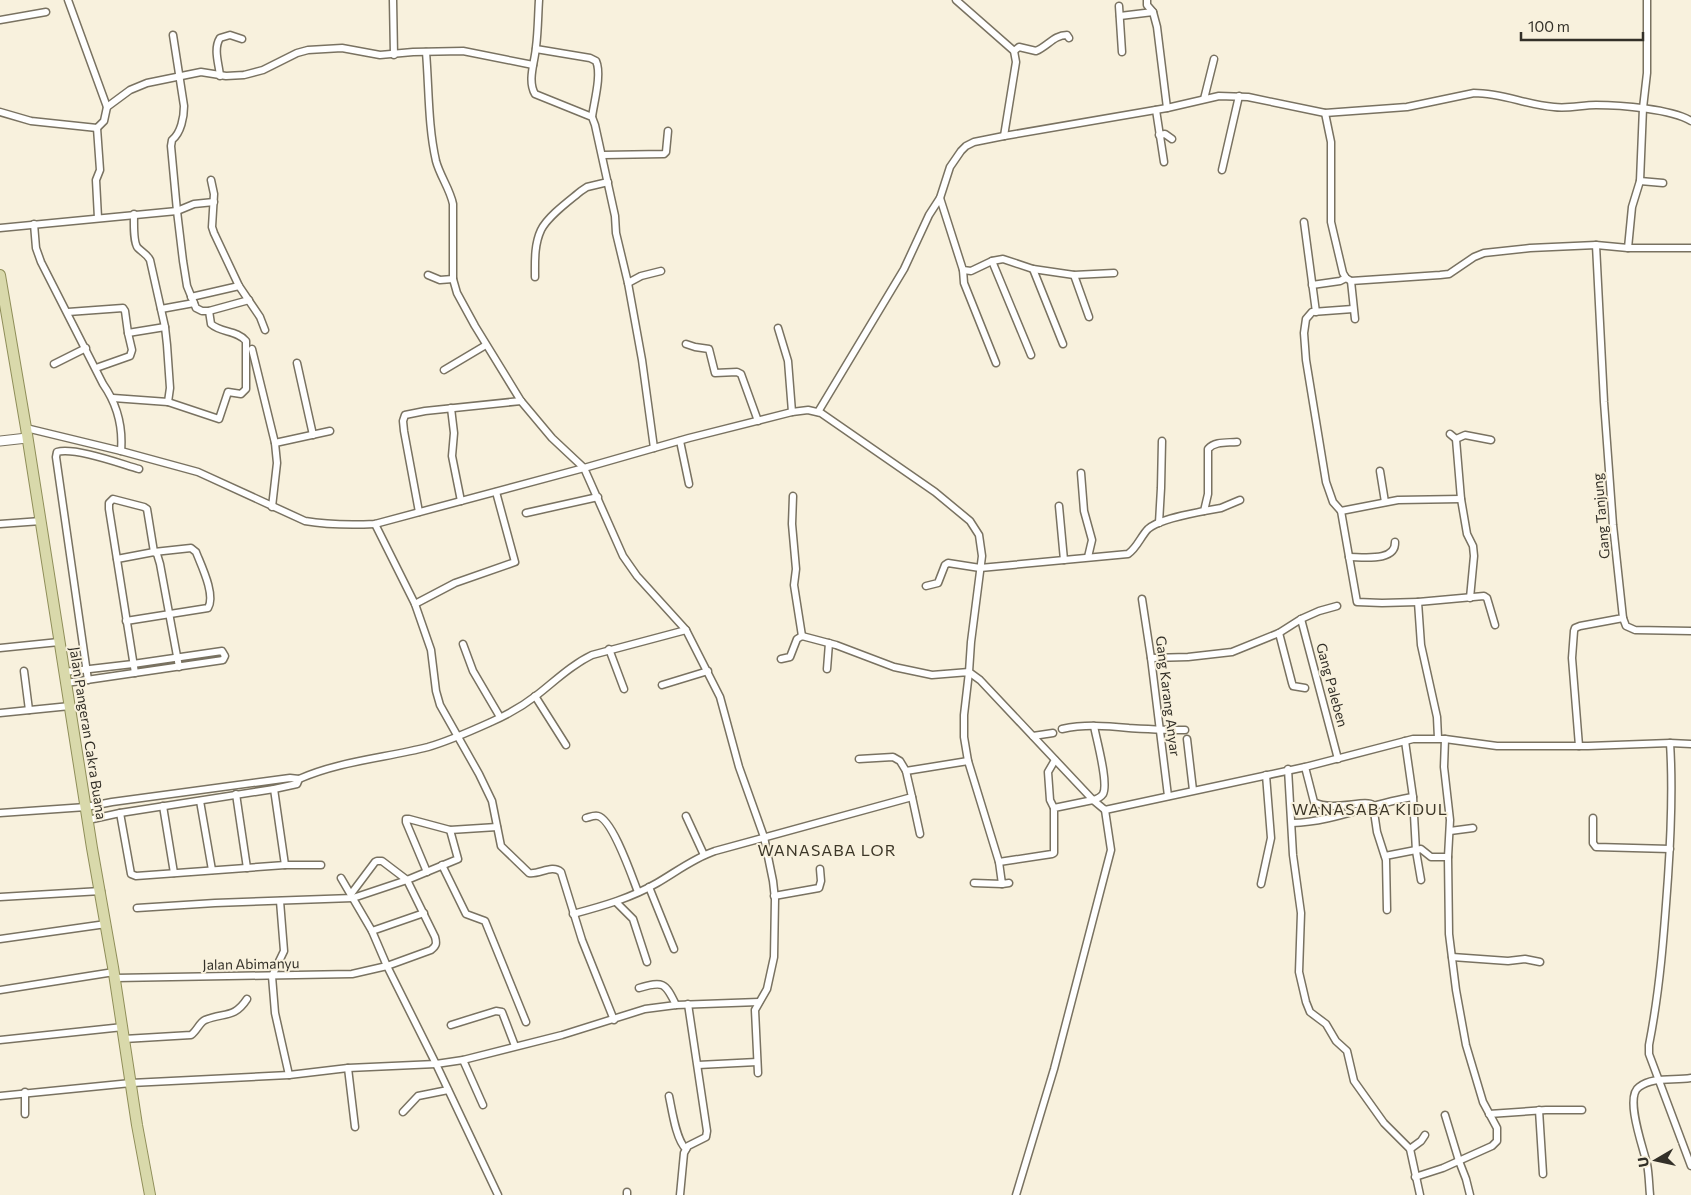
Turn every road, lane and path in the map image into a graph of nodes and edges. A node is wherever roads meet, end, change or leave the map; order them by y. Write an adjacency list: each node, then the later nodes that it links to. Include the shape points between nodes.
1 (68, 0): 26 (street)
2 (393, 0): 19 (street)
3 (539, 0): 15 (street)
4 (956, 0): 16 (street)
5 (1147, 0): 9 (street, via 1147,5)
6 (1647, 0): 28 (street, via 1647,73)
7 (1119, 6): 10 (street)
8 (46, 12): 11 (street)
9 (1154, 12): 10 (street); 27 (street)
10 (1120, 16): 18 (street)
11 (0, 20)
12 (173, 36): 22 (street)
13 (1070, 38): 16 (street, via 1064,34 1036,50 1019,46)
14 (242, 40): 23 (street, via 230,35 220,38 217,50)
15 (536, 49): 21 (street); 32 (street, via 596,61 598,81)
16 (1014, 51): 37 (street, via 1016,62)
17 (426, 52): 19 (street); 21 (street, via 463,51); 66 (street, via 435,154 452,196 454,211)
18 (1122, 52)
19 (394, 55): 23 (street, via 370,55 342,48 308,50 263,70)
20 (1214, 59): 25 (street)
21 (533, 65): 32 (street, via 532,89 535,94)
22 (180, 76): 23 (street, via 206,72); 26 (street, via 140,85); 48 (street, via 184,112 172,143)
23 (220, 76)
24 (1239, 96): 25 (street); 31 (street); 41 (street)
25 (1204, 99): 27 (street)
26 (108, 107): 34 (street, via 104,121)
27 (1167, 108): 29 (street)
28 (1643, 108): 31 (street, via 1552,107 1503,95 1474,93 1407,106); 33 (street); 43 (street)
29 (1156, 110): 36 (street); 37 (street)
30 (0, 112): 34 (street, via 31,121)
31 (1325, 113): 67 (street, via 1331,142 1330,222 1343,273)
32 (592, 117): 39 (street)
33 (1691, 121)
34 (97, 128): 50 (street, via 100,170 96,180)
35 (668, 131): 39 (street, via 664,154)
36 (1159, 135): 38 (street, via 1165,134); 40 (street)
37 (1004, 136): 46 (street, via 974,142 961,151 950,167)
38 (1172, 139)
39 (603, 155): 44 (street)
40 (1164, 162)
41 (1222, 170)
42 (211, 180): 47 (street)
43 (1640, 181): 45 (street); 55 (street, via 1632,208)
44 (608, 182): 65 (street, via 587,187 547,222 535,251); 68 (street)
45 (1663, 183)
46 (940, 198): 59 (street); 101 (street, via 904,269)
47 (214, 202): 48 (street); 70 (street, via 212,227)
48 (177, 210): 49 (street); 71 (street)
49 (134, 214): 50 (street); 74 (street, via 137,246 150,260)
50 (98, 218): 52 (street)
51 (1304, 222): 69 (street)
52 (34, 224): 53 (street); 77 (street, via 41,262)
53 (0, 228)
54 (1596, 245): 55 (street); 67 (street, via 1484,253 1440,276); 154 (street, Gang Tanjung, via 1604,402)
55 (1628, 248): 56 (street)
56 (1691, 248)
57 (992, 261): 58 (street, via 1003,260); 59 (street, via 971,271); 90 (street)
58 (1033, 269): 64 (street); 86 (street)
59 (963, 270): 92 (street, via 964,283)
60 (661, 271): 68 (street)
61 (1114, 273): 64 (street)
62 (0, 274): 73 (main road, Jalan Pangeran Cakra Buana)
63 (428, 275): 66 (street, via 440,280)
64 (1074, 275): 79 (street)
65 (535, 277)
66 (453, 279): 87 (street, via 457,294)
67 (1349, 280): 69 (street); 75 (street)
68 (628, 283): 115 (street)
69 (1312, 285): 78 (street)
70 (239, 286): 71 (street); 72 (street)
71 (192, 300): 74 (street); 76 (street, via 198,309)
72 (249, 300): 76 (street); 83 (street)
73 (2, 307): 104 (main road, Jalan Pangeran Cakra Buana)
74 (160, 309): 81 (street)
75 (1353, 309): 78 (street); 80 (street)
76 (209, 311): 98 (street, via 215,328 238,334 246,341 246,389 242,394 228,392 219,419)
77 (68, 312): 84 (street, via 123,308); 88 (street)
78 (1316, 312): 133 (street, via 1306,319 1304,347 1326,482 1333,502)
79 (1090, 317)
80 (1355, 320)
81 (165, 328): 84 (street); 98 (street, via 170,388)
82 (778, 328): 100 (street, via 788,361)
83 (265, 330)
84 (128, 333): 94 (street, via 132,350 130,356)
85 (686, 344): 102 (street, via 709,349 715,373 741,374)
86 (1063, 344)
87 (486, 345): 95 (street); 97 (street)
88 (86, 348): 93 (street); 94 (street)
89 (252, 349): 113 (street)
90 (1031, 354)
91 (297, 363): 106 (street)
92 (996, 363)
93 (54, 364)
94 (96, 368): 96 (street)
95 (444, 370)
96 (111, 395): 98 (street); 116 (street, via 121,430)
97 (521, 401): 99 (street); 118 (street, via 552,438)
98 (168, 402)
99 (451, 408): 128 (street, via 452,456); 134 (street, via 404,417 406,446)
100 (792, 412): 101 (street); 102 (street)
101 (818, 412): 146 (street, via 935,492 970,521 980,542)
102 (758, 421): 110 (street)
103 (330, 431): 106 (street)
104 (27, 433): 109 (street); 114 (street); 136 (main road, Jalan Pangeran Cakra Buana)
105 (1450, 434): 107 (street)
106 (312, 435): 113 (street)
107 (1456, 439): 108 (street, via 1465,435); 126 (street)
108 (1491, 440)
109 (0, 441)
110 (680, 441): 115 (street); 122 (street)
111 (1162, 441): 137 (street)
112 (1237, 442): 132 (street, via 1221,443 1208,449 1208,494)
113 (275, 443): 131 (street, via 277,463)
114 (90, 444): 116 (street); 117 (street)
115 (654, 448): 118 (street)
116 (121, 451): 131 (street, via 198,472)
117 (88, 455): 119 (street); 172 (street, via 62,451 56,457)
118 (584, 468): 123 (street); 125 (street)
119 (139, 469)
120 (1380, 471): 129 (street)
121 (1081, 473): 142 (street, via 1083,505 1092,540)
122 (689, 484)
123 (496, 492): 128 (street); 151 (street, via 515,562 455,583)
124 (793, 496): 161 (street, via 794,585)
125 (598, 497): 135 (street); 158 (street, via 623,556)
126 (1460, 499): 129 (street); 148 (street, via 1473,546)
127 (1240, 500): 132 (street)
128 (461, 501): 134 (street)
129 (1385, 502): 133 (street)
130 (1059, 506): 145 (street)
131 (272, 507): 139 (street, via 315,523)
132 (1204, 511): 137 (street)
133 (1341, 511): 143 (street)
134 (419, 512): 139 (street)
135 (526, 513)
136 (41, 521): 138 (street); 162 (main road, Jalan Pangeran Cakra Buana)
137 (1159, 523): 142 (street, via 1145,532 1128,554)
138 (0, 524)
139 (375, 524): 151 (street)
140 (1395, 542): 143 (street, via 1396,548 1386,556)
141 (154, 552): 144 (street); 144 (street, via 147,509 113,499 109,509); 153 (street, via 160,564); 153 (street, via 191,548 196,552 210,591 211,604 208,608)
142 (1088, 557): 145 (street)
143 (1349, 557): 150 (street, via 1357,602)
144 (116, 559): 156 (street)
145 (1064, 560): 146 (street)
146 (980, 568): 147 (street, via 948,563 938,583); 177 (street)
147 (926, 586)
148 (1470, 598): 150 (street); 157 (street, via 1485,597)
149 (1142, 599): 168 (street, Gang Karang Anyar)
150 (1418, 602): 197 (street, via 1421,644)
151 (416, 604): 194 (street, via 431,650 440,705)
152 (1337, 606): 155 (street)
153 (169, 614): 156 (street); 167 (street)
154 (1623, 618): 159 (street, via 1626,626 1635,630); 202 (street, via 1577,626 1574,632 1572,658)
155 (1301, 619): 160 (street); 204 (street, Gang Paleben)
156 (126, 621): 170 (street)
157 (1495, 625)
158 (686, 630): 166 (street); 175 (street)
159 (1691, 631)
160 (1279, 633): 168 (street, via 1232,652); 182 (street, via 1292,683)
161 (802, 636): 163 (street); 169 (street, via 797,639 790,657)
162 (59, 642): 165 (street); 176 (main road, Jalan Pangeran Cakra Buana)
163 (829, 643): 173 (street); 177 (street, via 894,667 932,675)
164 (463, 644): 188 (street, via 473,671)
165 (0, 648)
166 (610, 649): 183 (street); 184 (street, via 578,661)
167 (178, 657): 170 (street); 171 (street); 171 (street, via 222,651 225,658)
168 (1151, 658): 190 (street, Gang Karang Anyar)
169 (781, 659)
170 (133, 664): 172 (street); 178 (street)
171 (179, 666): 178 (street)
172 (86, 669): 176 (street); 179 (street)
173 (827, 669)
174 (24, 671): 186 (street)
175 (708, 671): 181 (street); 237 (street, via 720,697 739,768)
176 (64, 672): 180 (main road, Jalan Pangeran Cakra Buana)
177 (969, 672): 195 (street); 205 (street, via 964,730)
178 (135, 674): 179 (street)
179 (88, 680): 180 (street)
180 (66, 683): 185 (main road, Jalan Pangeran Cakra Buana)
181 (662, 685)
182 (1305, 688)
183 (624, 690)
184 (535, 696): 188 (street); 201 (street)
185 (70, 706): 186 (street); 222 (main road, Jalan Pangeran Cakra Buana)
186 (29, 710): 187 (street)
187 (0, 713)
188 (500, 717): 194 (street)
189 (1094, 726): 190 (street); 191 (street); 218 (street, via 1104,789 1103,794)
190 (1159, 727): 192 (street); 215 (street, Gang Karang Anyar)
191 (1062, 729)
192 (1185, 730)
193 (1053, 733): 195 (street)
194 (456, 736): 211 (street, via 430,746 340,765); 232 (street, via 492,801)
195 (1033, 736): 206 (street)
196 (1187, 739): 213 (street)
197 (1442, 739): 198 (street); 202 (street, via 1498,746); 235 (street)
198 (1405, 740): 204 (street); 217 (street)
199 (1670, 743): 200 (street); 202 (street); 238 (street)
200 (1691, 744)
201 (566, 745)
202 (1579, 746)
203 (860, 759): 209 (street, via 893,757)
204 (1338, 759): 207 (street)
205 (968, 760): 209 (street); 243 (street)
206 (1055, 760): 218 (street); 223 (street, via 1048,772 1050,800)
207 (1305, 767): 208 (street); 220 (street, via 1314,802 1326,806)
208 (1288, 769): 210 (street); 231 (street)
209 (906, 771): 216 (street)
210 (1266, 775): 213 (street); 256 (street, via 1271,838)
211 (299, 779): 212 (street, via 297,784); 222 (street)
212 (274, 789): 214 (street); 245 (street)
213 (1193, 790): 215 (street)
214 (236, 794): 219 (street); 247 (street)
215 (1168, 796): 224 (street)
216 (912, 797): 236 (street); 237 (street)
217 (1413, 797): 220 (street); 239 (street)
218 (1093, 800): 223 (street); 224 (street)
219 (200, 801): 221 (street); 249 (street)
220 (1373, 805): 231 (street, via 1324,820); 241 (street)
221 (162, 806): 226 (street); 251 (street)
222 (86, 807): 225 (street); 230 (main road, Jalan Pangeran Cakra Buana)
223 (1054, 808): 243 (street, via 1054,853)
224 (1106, 810): 324 (street, via 1112,850 1054,1070)
225 (0, 813)
226 (120, 813): 230 (street); 251 (street, via 131,874)
227 (686, 816): 240 (street)
228 (586, 818): 259 (street, via 598,816 612,831)
229 (1593, 818): 238 (street, via 1593,843 1596,847)
230 (88, 820): 258 (main road, Jalan Pangeran Cakra Buana)
231 (1292, 823): 315 (street, via 1301,913 1299,972 1306,1002 1310,1012 1326,1024 1347,1052 1358,1088 1384,1123)
232 (497, 827): 234 (street); 268 (street, via 503,849 528,873 554,868 561,872)
233 (1473, 828): 235 (street)
234 (450, 830): 246 (street, via 458,859); 250 (street, via 406,819)
235 (1450, 831): 242 (street)
236 (920, 834)
237 (764, 837): 240 (street); 261 (street)
238 (1670, 849): 300 (street, via 1660,977 1649,1045)
239 (1416, 851): 241 (street); 242 (street, via 1423,850 1432,857); 254 (street)
240 (704, 855): 257 (street)
241 (1385, 856): 266 (street)
242 (1448, 857): 273 (street)
243 (999, 862): 255 (street, via 1006,884)
244 (321, 864): 245 (street)
245 (285, 865): 247 (street)
246 (442, 866): 250 (street); 286 (street, via 466,914 485,921)
247 (247, 868): 249 (street)
248 (820, 869): 261 (street, via 819,888)
249 (212, 870): 251 (street)
250 (426, 872): 253 (street)
251 (174, 873)
252 (341, 878): 260 (street)
253 (407, 880): 260 (street); 260 (street, via 382,861 377,861); 267 (street)
254 (1421, 880)
255 (974, 883)
256 (1261, 884)
257 (649, 887): 259 (street); 272 (street)
258 (100, 891): 262 (street); 269 (main road, Jalan Pangeran Cakra Buana)
259 (638, 892): 264 (street)
260 (352, 896): 263 (street); 270 (street)
261 (774, 896): 282 (street, via 774,957 767,989)
262 (0, 897)
263 (280, 901): 265 (street); 278 (street, via 284,950)
264 (616, 902): 268 (street); 274 (street, via 633,919)
265 (137, 908)
266 (1387, 910)
267 (424, 913): 270 (street); 276 (street, Jalan Abimanyu, via 437,943 435,947)
268 (574, 914): 285 (street)
269 (106, 924): 271 (street); 277 (main road, Jalan Pangeran Cakra Buana)
270 (372, 931): 276 (street)
271 (0, 939)
272 (674, 949)
273 (1452, 957): 275 (street); 311 (street, via 1466,1045 1484,1107)
274 (647, 962)
275 (1540, 962)
276 (387, 966): 278 (street, Jalan Abimanyu, via 352,974); 294 (street)
277 (115, 975): 278 (street, Jalan Abimanyu); 280 (street, Jalan Abimanyu); 288 (main road, Jalan Pangeran Cakra Buana)
278 (272, 976): 298 (street, via 275,1013)
279 (639, 988): 284 (street, via 664,985)
280 (0, 990)
281 (247, 999): 289 (street, via 236,1012 205,1020 192,1035)
282 (759, 1002): 283 (street); 293 (street, via 755,1014)
283 (688, 1004): 284 (street); 295 (street)
284 (676, 1005): 285 (street, via 645,1009)
285 (614, 1020): 291 (street)
286 (526, 1022)
287 (451, 1025): 291 (street, via 502,1012)
288 (122, 1027): 289 (main road, Jalan Pangeran Cakra Buana); 290 (street)
289 (124, 1039): 301 (main road, Jalan Pangeran Cakra Buana)
290 (0, 1040)
291 (515, 1046): 292 (street)
292 (463, 1060): 294 (street); 306 (street)
293 (757, 1062): 295 (street); 297 (street)
294 (436, 1064): 296 (street); 302 (street)
295 (698, 1065): 316 (street, via 707,1134)
296 (348, 1068): 298 (street); 313 (street)
297 (758, 1073)
298 (289, 1075): 301 (street)
299 (1691, 1078): 300 (street)
300 (1659, 1079): 318 (street); 327 (street, via 1640,1086 1633,1097)
301 (131, 1083): 303 (street); 321 (main road, Jalan Pangeran Cakra Buana)
302 (448, 1090): 309 (street, via 418,1096); 322 (street)
303 (25, 1092): 304 (street); 310 (street)
304 (0, 1096)
305 (669, 1096): 316 (street, via 679,1137)
306 (483, 1105)
307 (1539, 1110): 308 (street); 311 (street); 319 (street)
308 (1582, 1110)
309 (404, 1112)
310 (25, 1114)
311 (1490, 1114): 317 (street, via 1496,1128 1495,1144)
312 (1445, 1115): 317 (street)
313 (355, 1128)
314 (1425, 1135): 315 (street, via 1422,1141)
315 (1410, 1148): 320 (street)
316 (686, 1149): 323 (street)
317 (1459, 1161): 320 (street); 326 (street)
318 (1691, 1166)
319 (1543, 1174)
320 (1416, 1177): 325 (street)
321 (150, 1195)
322 (498, 1195)
323 (680, 1195)
324 (1016, 1195)
325 (1420, 1195)
326 (1470, 1195)
327 (1650, 1195)

